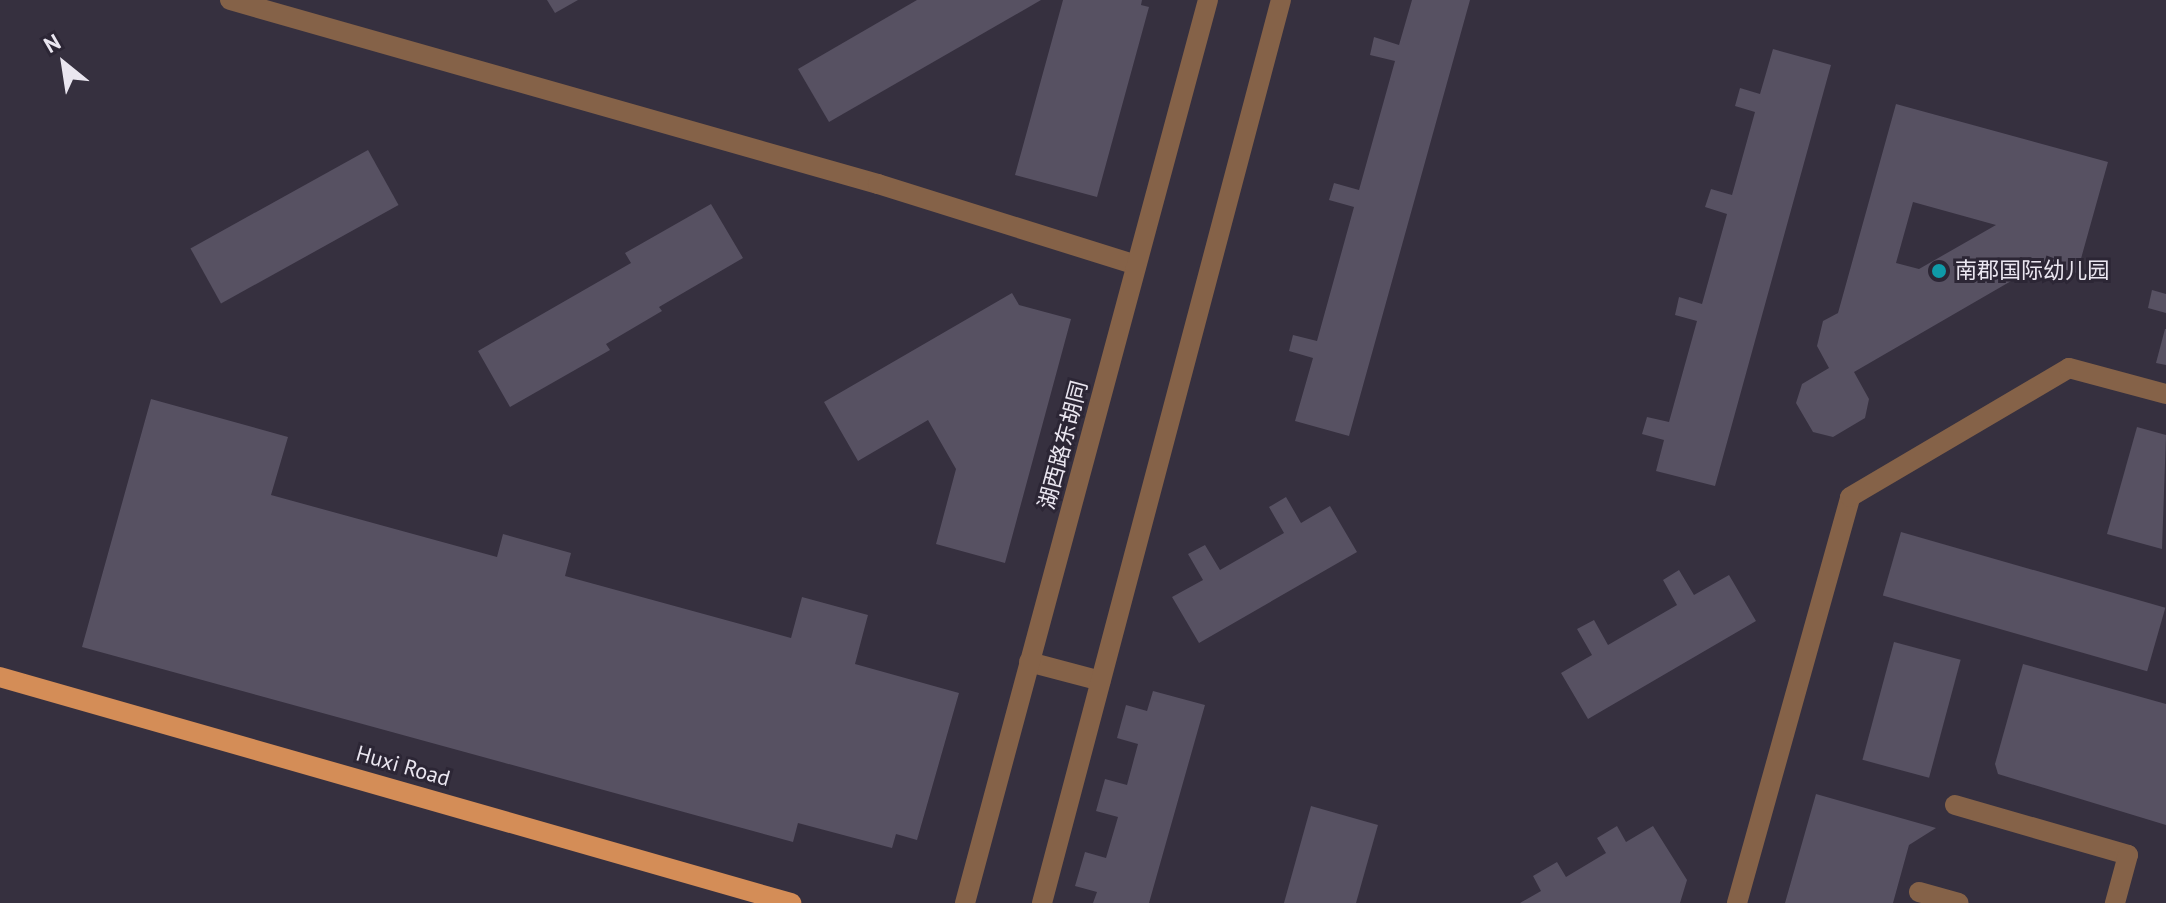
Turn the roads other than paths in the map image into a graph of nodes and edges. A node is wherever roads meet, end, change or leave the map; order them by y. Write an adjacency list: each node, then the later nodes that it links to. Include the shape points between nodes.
1 (230, 0): 4 (street, via 878,184)
2 (1208, 0): 4 (street, 湖西路东胡同)
3 (1281, 0): 8 (street)
4 (1136, 265): 6 (street, 湖西路东胡同)
5 (2166, 394): 14 (street, via 2069,368 1850,497)
6 (1029, 662): 8 (street); 12 (street, 湖西路东胡同)
7 (0, 677): 11 (main road, Huxi Road)
8 (1101, 681): 13 (street)
9 (1955, 805): 16 (street, via 2128,855)
10 (1919, 892): 15 (street)
11 (791, 903)
12 (965, 903)
13 (1042, 903)
14 (1737, 903)
15 (1959, 903)
16 (2115, 903)

